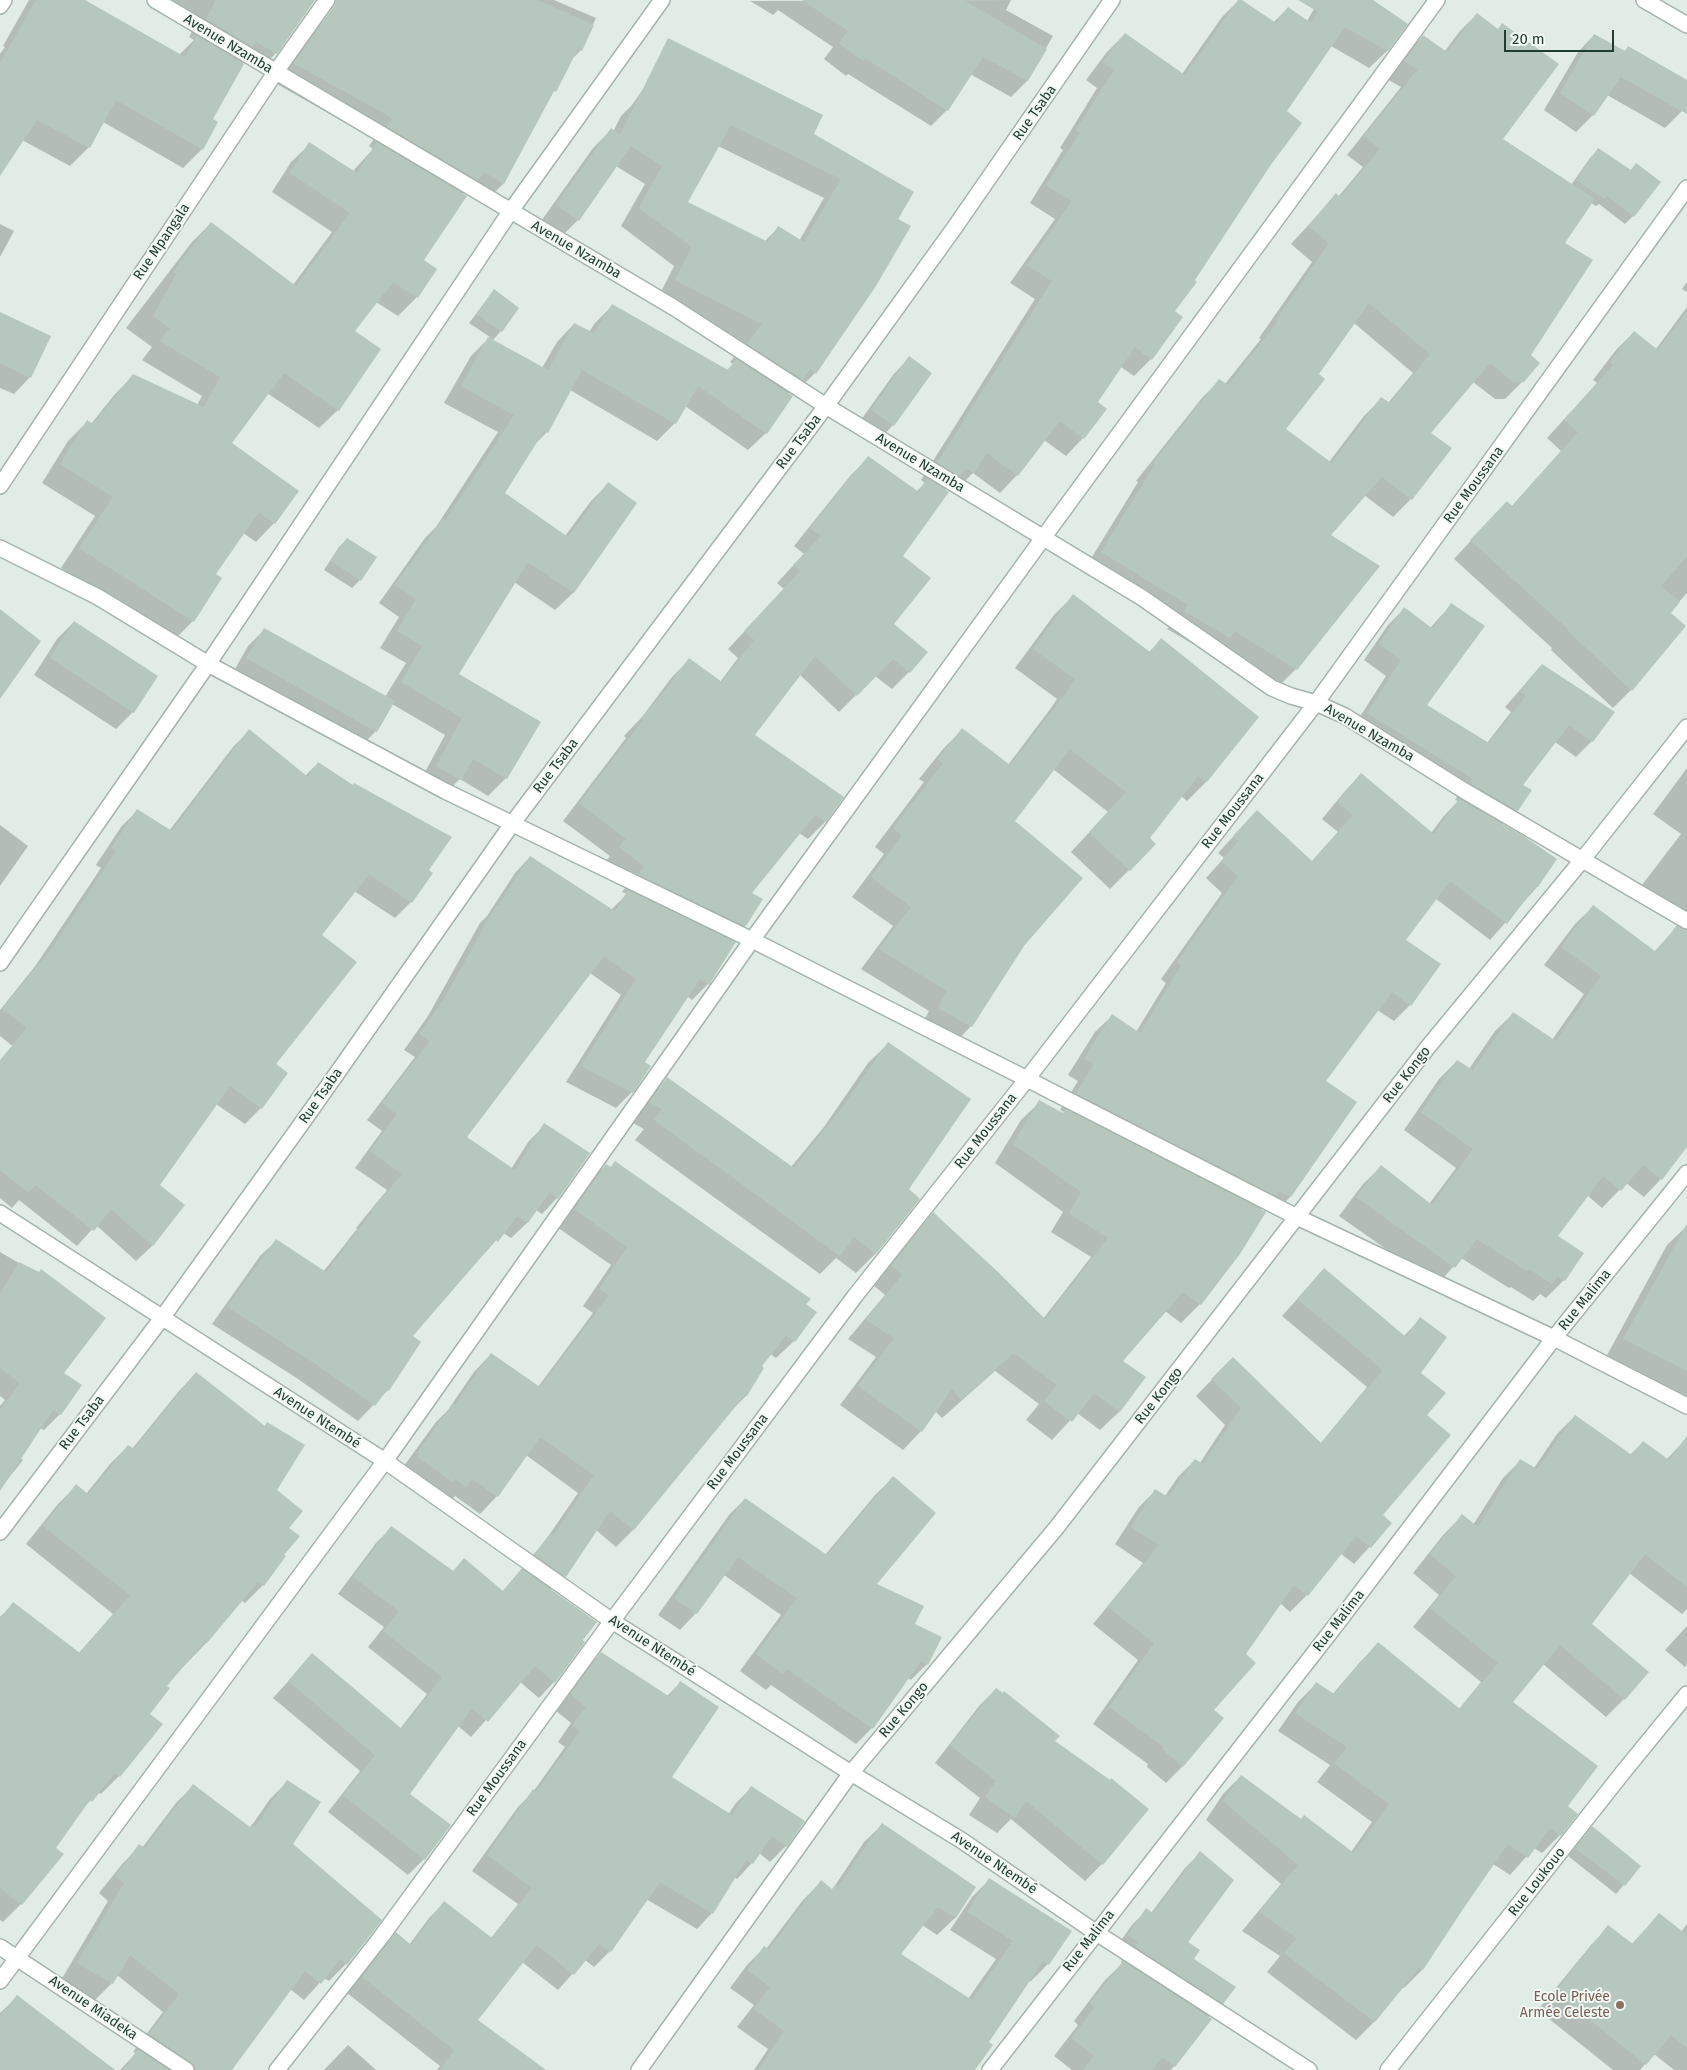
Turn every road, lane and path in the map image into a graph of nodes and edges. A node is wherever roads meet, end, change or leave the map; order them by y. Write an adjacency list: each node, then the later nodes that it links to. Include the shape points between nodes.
1 (4, 0): 8 (street)
2 (155, 0): 10 (street, Avenue Nzamba)
3 (327, 0): 10 (street, Rue Mpangala)
4 (662, 0): 12 (street)
5 (1112, 0): 13 (street, Rue Tsaba, via 956,227)
6 (1437, 0): 15 (street)
7 (1644, 0): 9 (street)
8 (0, 6)
9 (1687, 25)
10 (276, 73): 12 (street, Avenue Nzamba); 14 (street, Rue Mpangala)
11 (1687, 188): 18 (street, Rue Moussana)
12 (510, 212): 13 (street, Avenue Nzamba, via 673,307); 17 (street)
13 (826, 406): 15 (street, Avenue Nzamba); 20 (street, Rue Tsaba)
14 (0, 486)
15 (1042, 538): 18 (street, Avenue Nzamba, via 1141,597 1272,688); 23 (street)
16 (0, 548): 17 (street, via 98,597)
17 (208, 664): 20 (street); 24 (street)
18 (1316, 703): 21 (street, Avenue Nzamba, via 1345,716 1463,790); 25 (street, Rue Moussana)
19 (1687, 727): 21 (street, Rue Kongo)
20 (512, 824): 23 (street); 29 (street, Rue Tsaba)
21 (1584, 859): 22 (street, Avenue Nzamba); 28 (street, Rue Kongo, via 1428,1047)
22 (1687, 921)
23 (752, 940): 25 (street); 32 (street)
24 (0, 963)
25 (1027, 1079): 28 (street); 34 (street, Rue Moussana, via 855,1296)
26 (1687, 1173): 30 (street, Rue Malima)
27 (0, 1213): 29 (street, Avenue Ntembé)
28 (1297, 1217): 30 (street); 36 (street, Rue Kongo, via 1057,1527)
29 (162, 1318): 32 (street, Avenue Ntembé); 33 (street, Rue Tsaba)
30 (1554, 1338): 31 (street); 37 (street, Rue Malima, via 1333,1629)
31 (1687, 1406)
32 (385, 1461): 34 (street, Avenue Ntembé); 39 (street)
33 (0, 1532)
34 (612, 1621): 36 (street, Avenue Ntembé); 42 (street, Rue Moussana, via 381,1937)
35 (1687, 1694): 46 (street, Rue Loukouo)
36 (851, 1773): 37 (street, Avenue Ntembé, via 962,1840); 43 (street, Rue Kongo)
37 (1095, 1932): 44 (street, Rue Malima); 45 (street, Avenue Ntembé)
38 (0, 1947): 39 (street, Avenue Miadeka)
39 (16, 1957): 40 (street); 41 (street, Avenue Miadeka)
40 (0, 1981)
41 (186, 2070)
42 (277, 2070)
43 (639, 2070)
44 (990, 2070)
45 (1309, 2070)
46 (1388, 2070)

